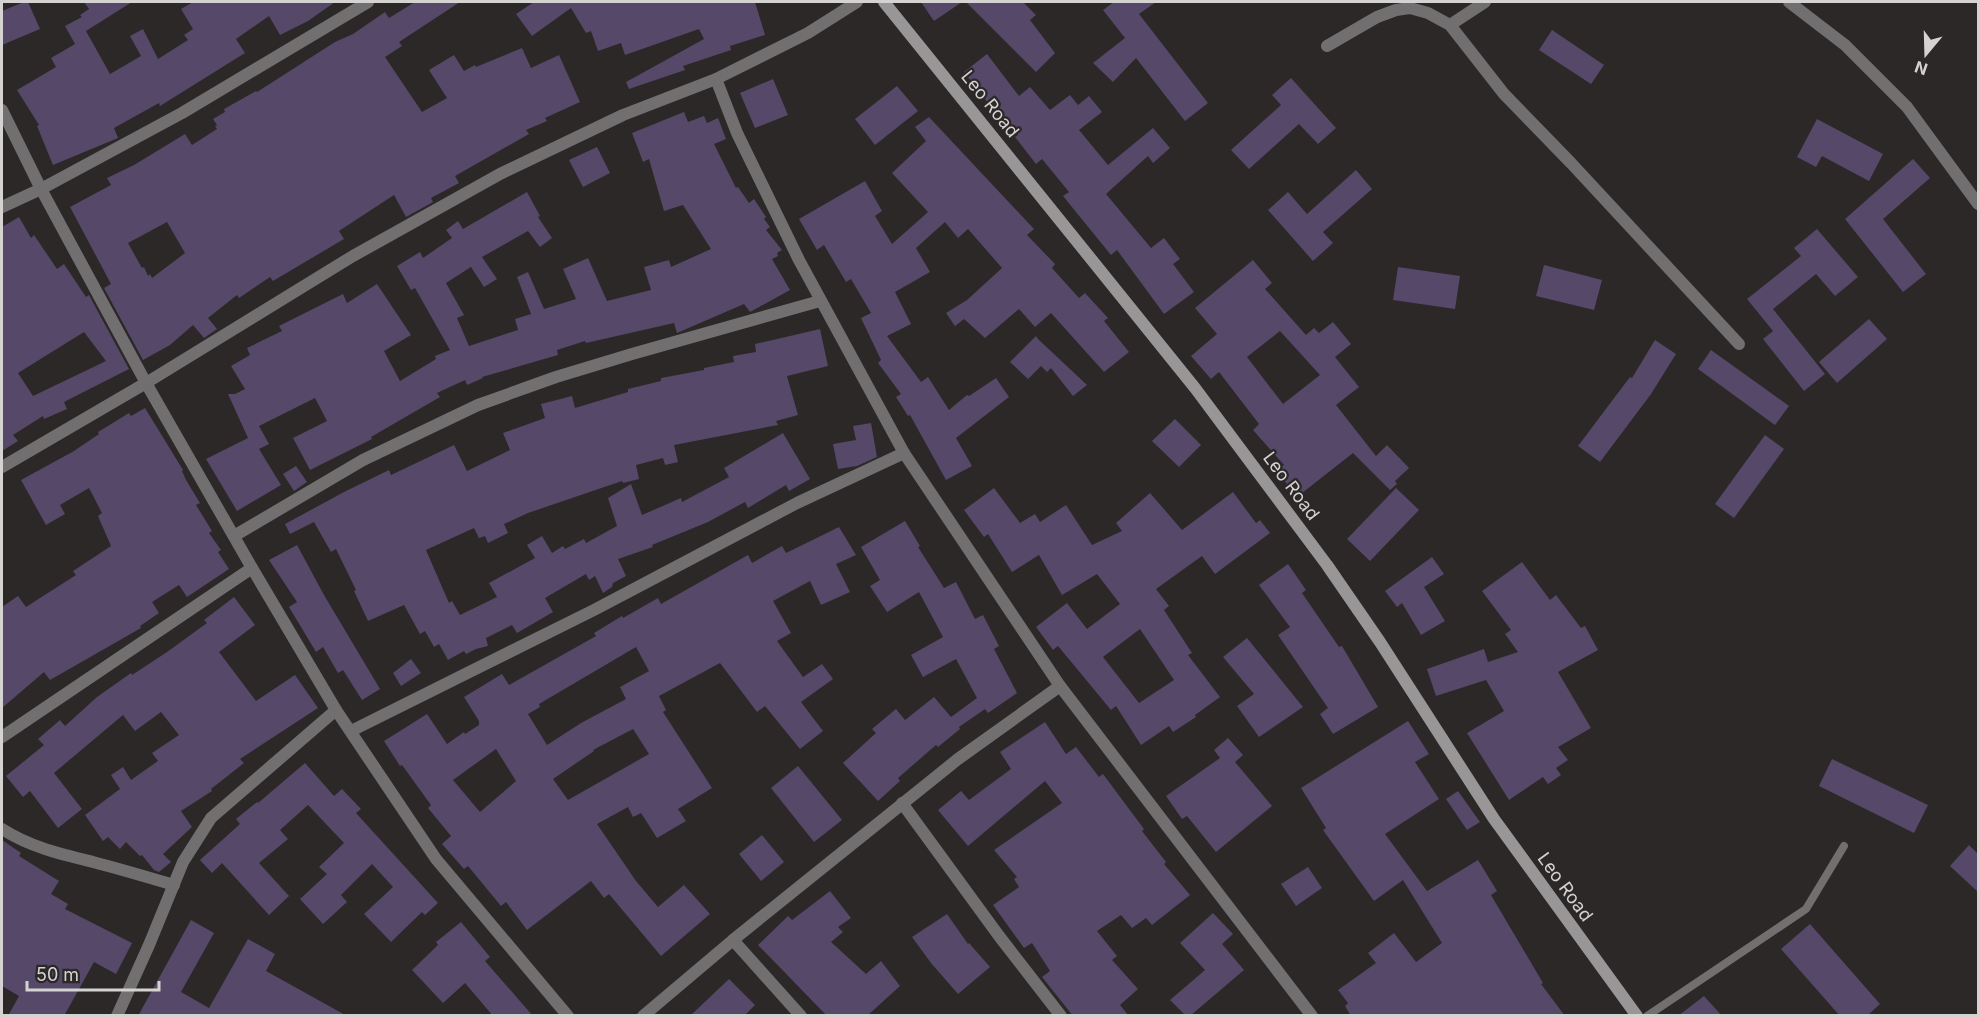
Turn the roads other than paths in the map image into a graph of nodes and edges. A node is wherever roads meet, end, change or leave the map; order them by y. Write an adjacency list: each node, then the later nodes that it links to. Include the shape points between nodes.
1 (368, 2): 10 (street, via 182,113)
2 (857, 2): 8 (street, via 808,33)
3 (884, 2): 35 (street, Leo Road, via 1195,388 1320,556 1494,819)
4 (1485, 2): 6 (street)
5 (1789, 2): 11 (street, via 1845,45 1907,107)
6 (1450, 25): 7 (street, via 1428,13 1410,8 1396,10); 14 (street, via 1504,94)
7 (1327, 46)
8 (716, 79): 13 (street, via 737,133); 15 (street, via 623,115 500,174 353,256)
9 (2, 110): 10 (street)
10 (41, 189): 12 (street); 15 (street)
11 (1978, 204)
12 (2, 207)
13 (820, 301): 16 (street); 18 (street, via 556,377 478,405 363,460)
14 (1739, 344)
15 (146, 383): 17 (street); 18 (street)
16 (904, 453): 20 (street); 22 (street, via 797,503)
17 (2, 467)
18 (234, 536): 19 (street)
19 (252, 568): 21 (street); 23 (street)
20 (1060, 686): 24 (street); 34 (street)
21 (336, 710): 22 (street); 27 (street, via 211,818 183,862)
22 (351, 731): 30 (street, via 436,859)
23 (2, 737)
24 (902, 802): 28 (street); 33 (street)
25 (2, 829): 27 (street, via 43,850)
26 (1844, 846): 36 (lane, via 1806,909)
27 (174, 885): 29 (street)
28 (733, 940): 31 (street); 32 (street)
29 (117, 1016)
30 (568, 1016)
31 (643, 1016)
32 (801, 1016)
33 (1061, 1016)
34 (1312, 1016)
35 (1637, 1016)
36 (1647, 1016)

